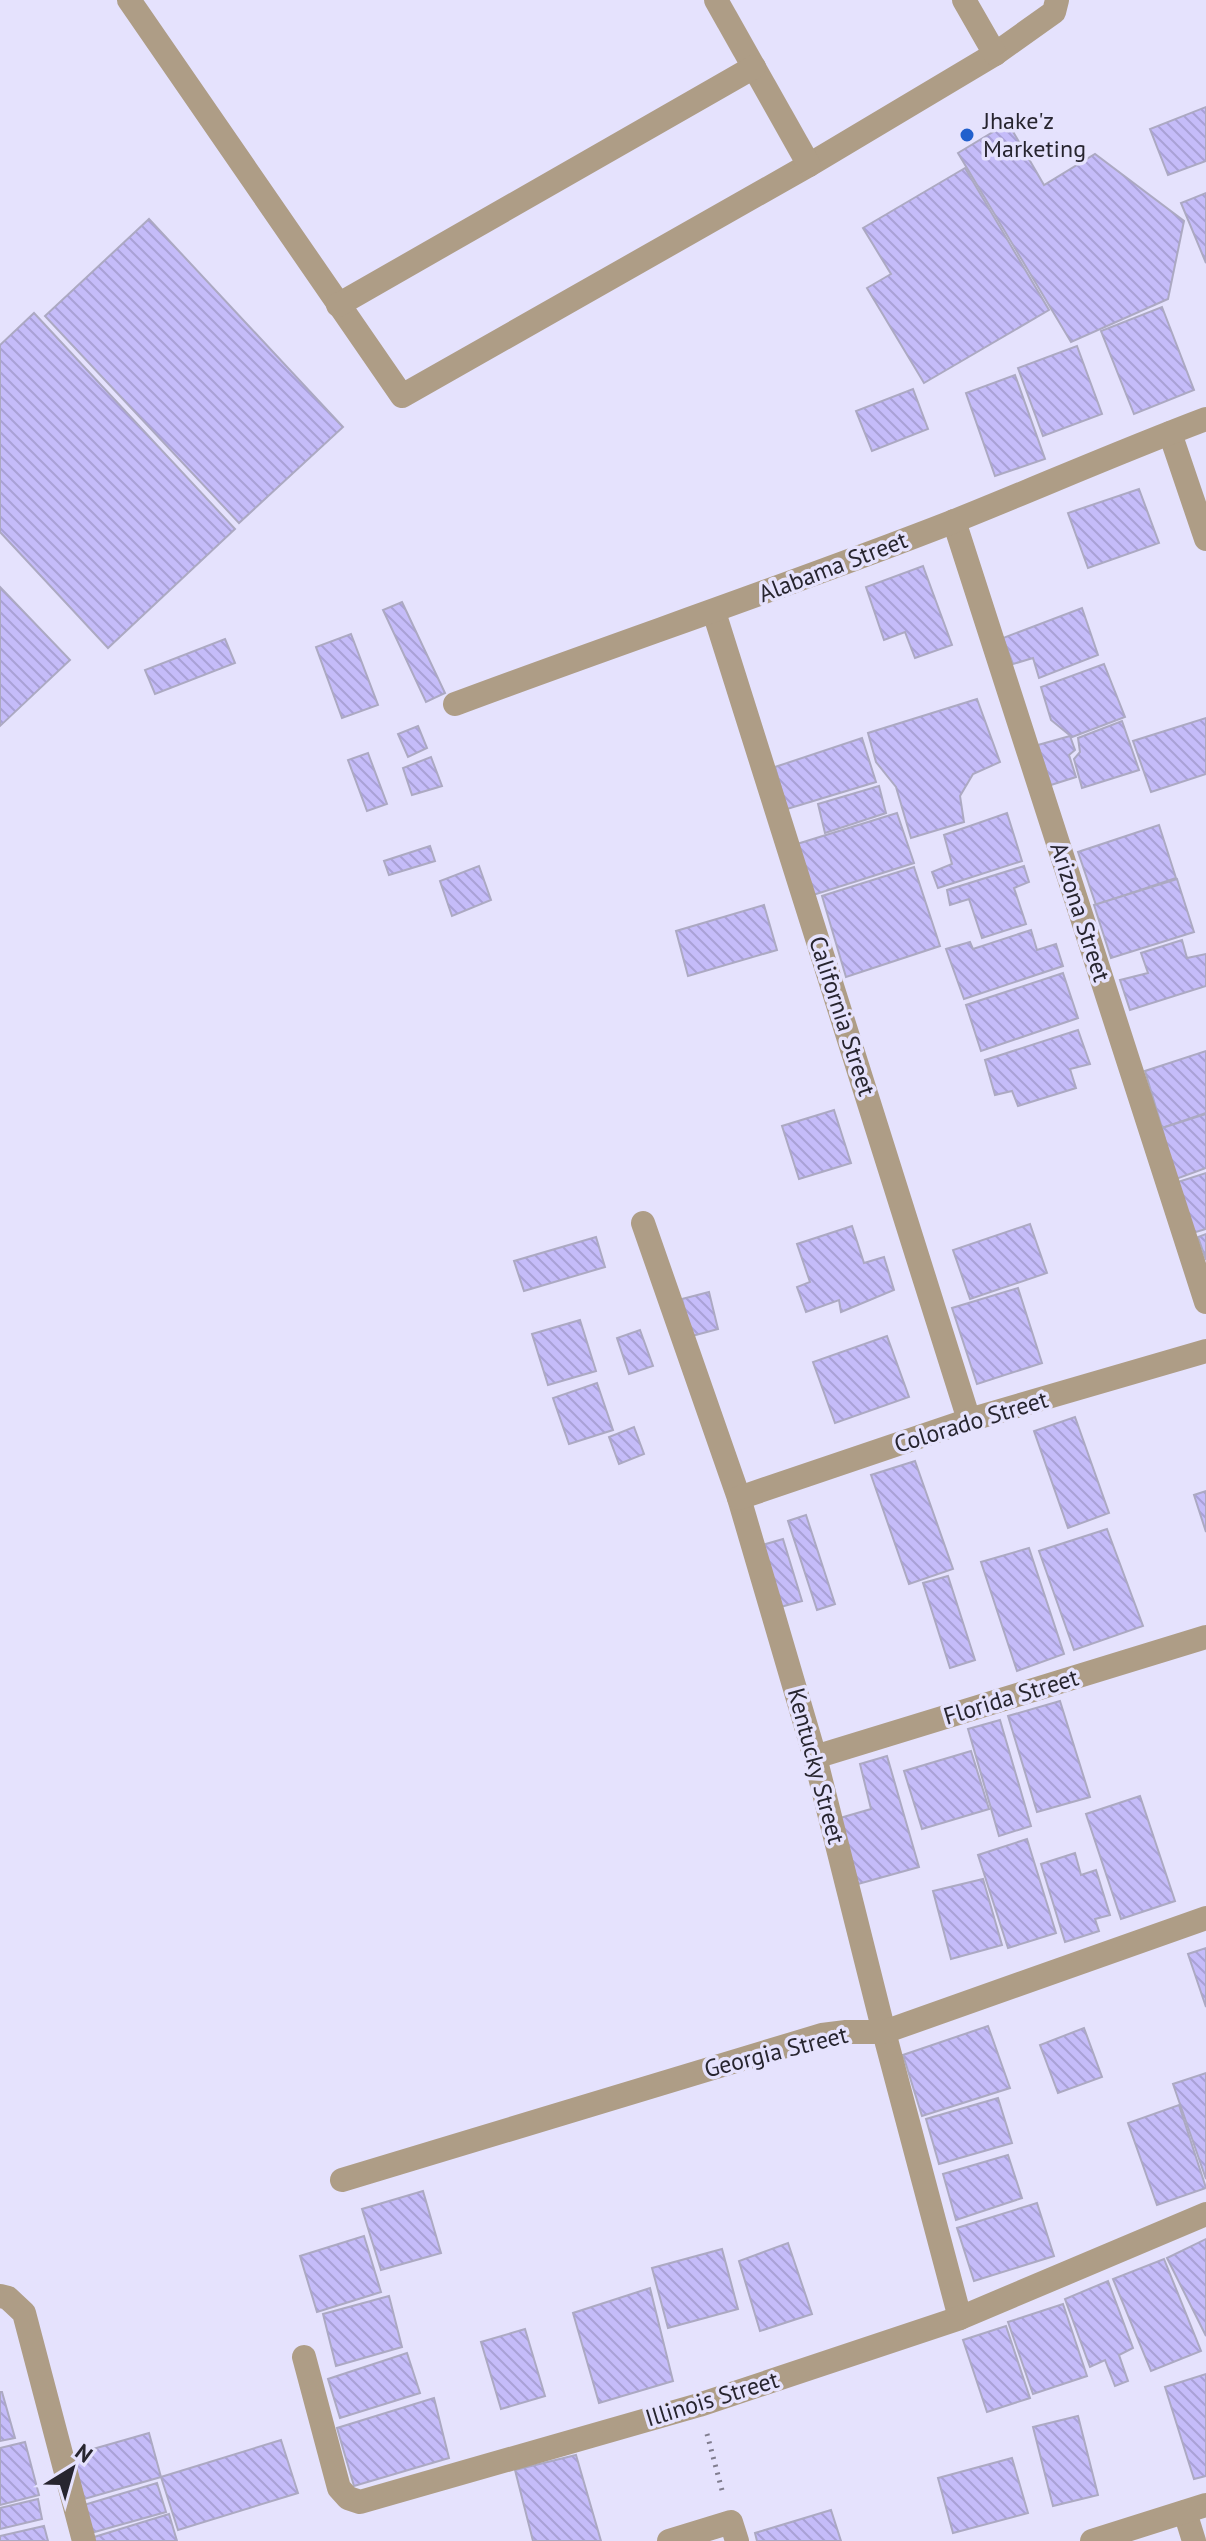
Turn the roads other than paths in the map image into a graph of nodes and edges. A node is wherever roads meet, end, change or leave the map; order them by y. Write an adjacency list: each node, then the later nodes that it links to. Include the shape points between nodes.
1 (129, 0): 8 (street)
2 (716, 0): 6 (street)
3 (964, 0): 5 (street)
4 (1057, 0): 5 (street, via 1054,12)
5 (995, 54): 7 (street)
6 (754, 67): 7 (street); 8 (street)
7 (809, 165): 8 (street, via 402,396)
8 (338, 305)
9 (1206, 419): 10 (street, Alabama Street)
10 (1170, 433): 11 (street, Alabama Street); 12 (street)
11 (954, 521): 13 (street, Alabama Street); 16 (street, Arizona Street)
12 (1206, 539)
13 (714, 612): 14 (street, Alabama Street); 18 (street, California Street)
14 (455, 704)
15 (643, 1223): 19 (street, Kentucky Street)
16 (1206, 1302)
17 (1206, 1351): 18 (street, Colorado Street)
18 (969, 1420): 19 (street, Colorado Street)
19 (739, 1498): 21 (street, Kentucky Street)
20 (1206, 1637): 21 (street, Florida Street)
21 (815, 1757): 23 (street, Kentucky Street)
22 (1206, 1918): 23 (street, Georgia Street)
23 (884, 2032): 24 (street, Georgia Street, via 822,2035); 27 (street, Kentucky Street)
24 (342, 2180)
25 (1206, 2214): 27 (street, Illinois Street)
26 (4, 2297): 31 (street, via 24,2313)
27 (960, 2318): 28 (street, Illinois Street, via 699,2405 360,2502 339,2488)
28 (304, 2357)
29 (1195, 2509): 33 (street); 34 (street)
30 (734, 2531): 32 (street)
31 (84, 2541)
32 (669, 2541)
33 (1092, 2541)
34 (1194, 2541)

